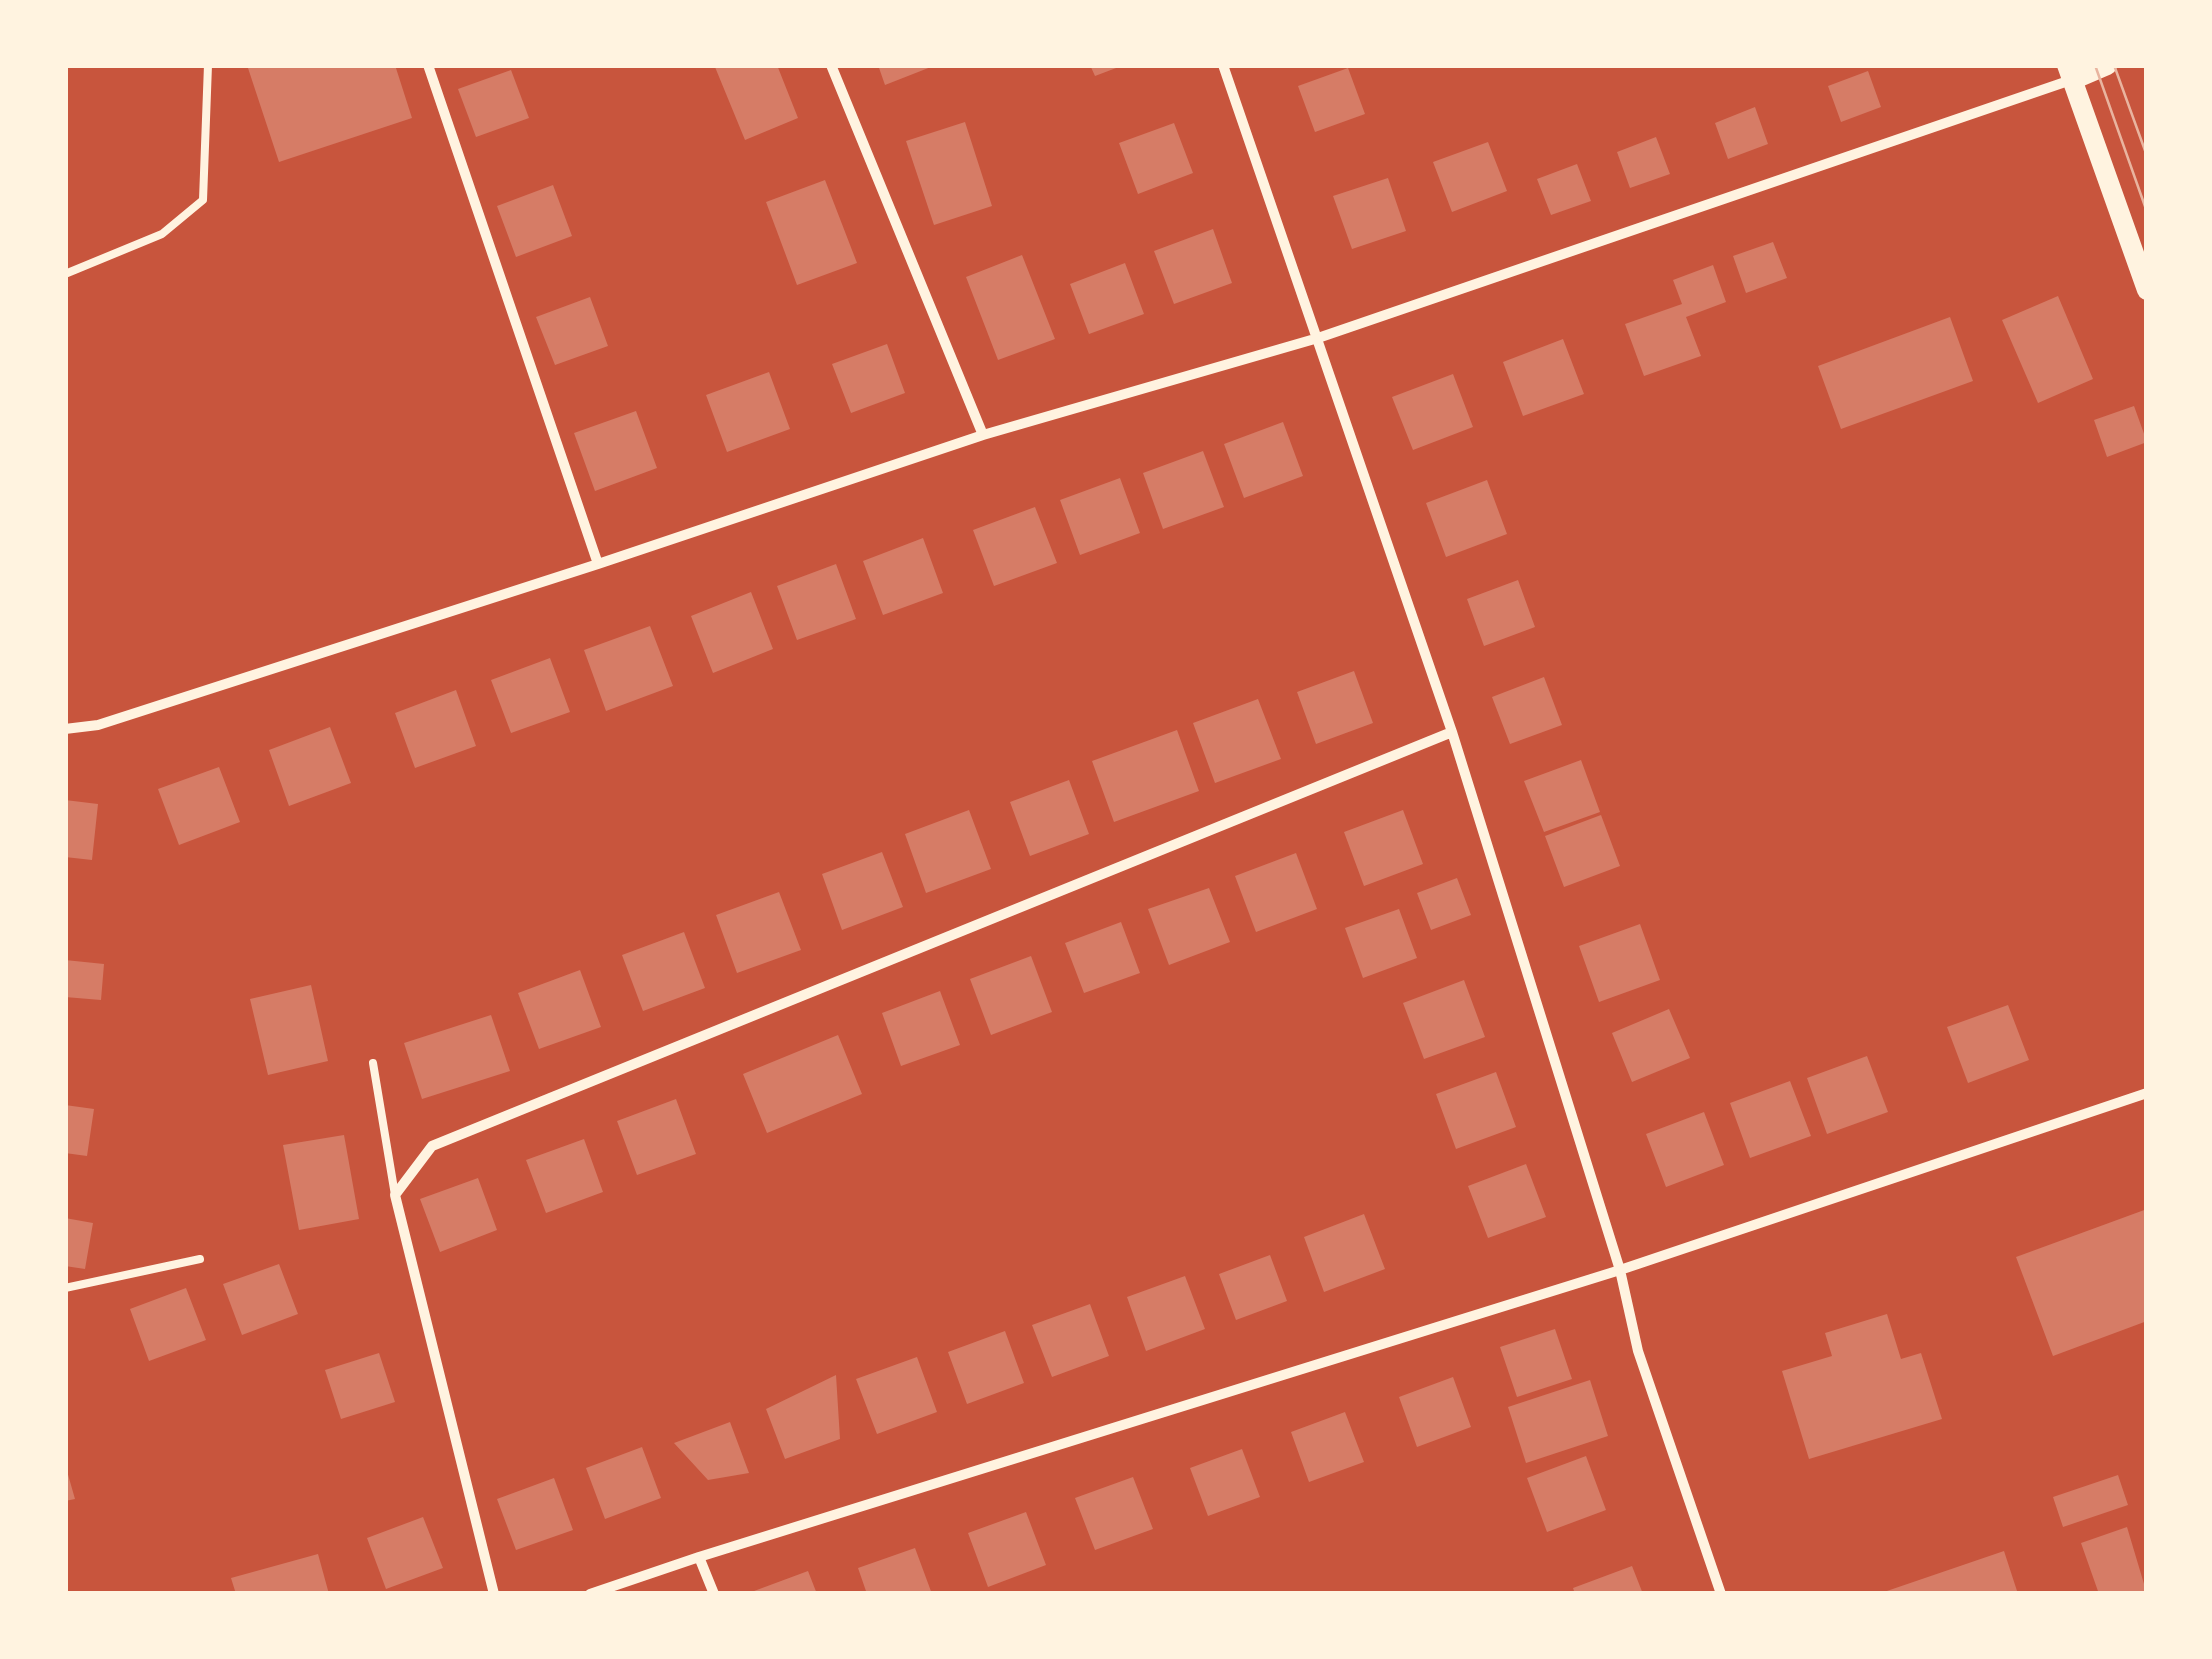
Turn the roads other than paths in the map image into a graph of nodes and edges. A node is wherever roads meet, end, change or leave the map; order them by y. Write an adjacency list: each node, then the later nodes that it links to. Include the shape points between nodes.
1 (208, 65): 7 (lane, via 203,200 162,234)
2 (428, 65): 11 (street)
3 (831, 65): 10 (street)
4 (1222, 65): 9 (street)
5 (2107, 65): 6 (main road)
6 (2070, 72): 8 (main road); 9 (street)
7 (65, 274)
8 (2147, 290)
9 (1318, 338): 10 (street); 13 (street)
10 (983, 435): 11 (street)
11 (598, 564): 12 (street, via 98,725)
12 (65, 729)
13 (1452, 732): 16 (street, via 432,1146); 18 (street)
14 (373, 1063): 16 (lane)
15 (2147, 1093): 18 (street)
16 (394, 1196): 21 (street)
17 (200, 1258): 19 (lane)
18 (1620, 1270): 20 (street); 24 (street, via 1638,1351)
19 (65, 1288)
20 (699, 1557): 22 (street); 23 (street)
21 (494, 1594)
22 (590, 1594)
23 (714, 1594)
24 (1721, 1594)

